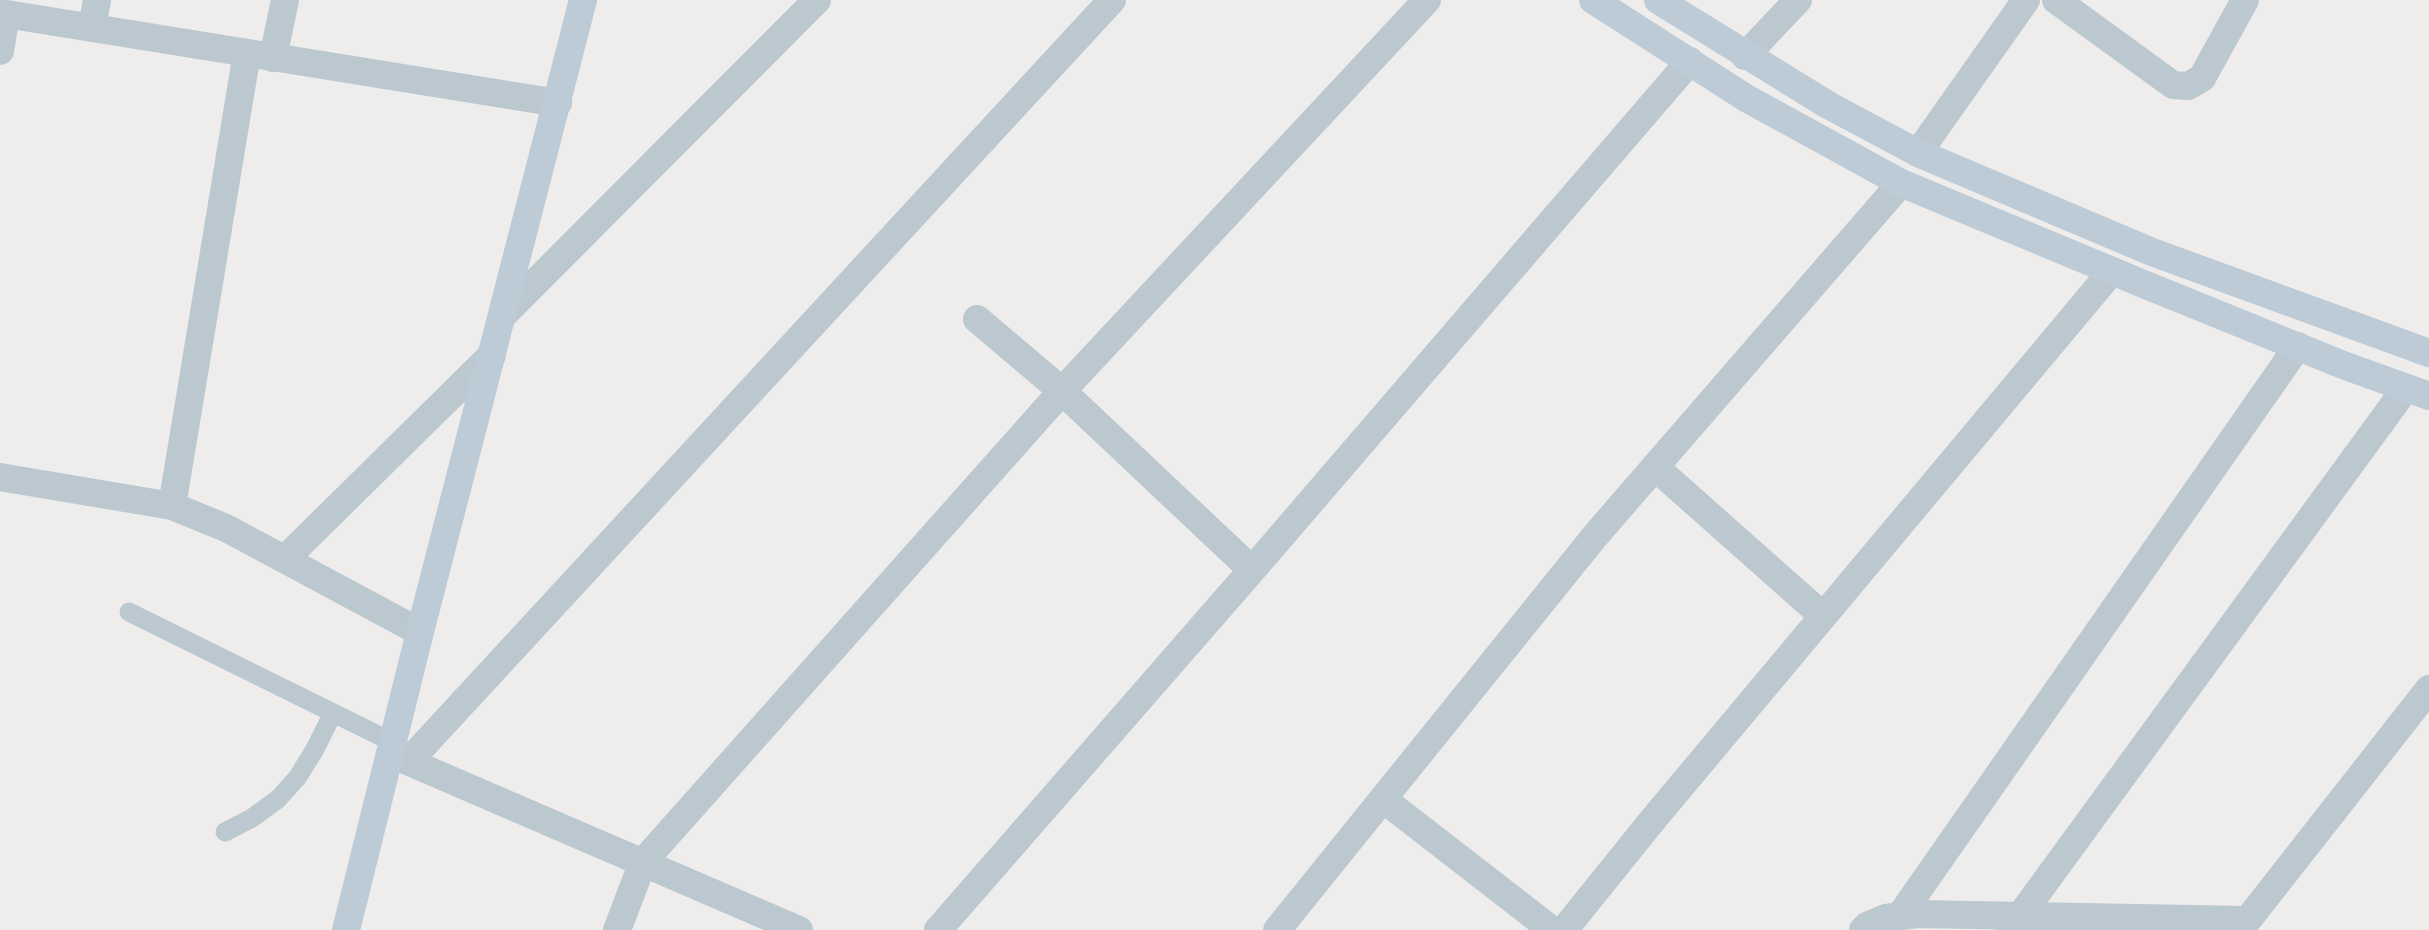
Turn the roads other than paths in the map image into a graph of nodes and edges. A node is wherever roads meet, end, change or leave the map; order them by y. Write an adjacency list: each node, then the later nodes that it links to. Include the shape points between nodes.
1 (97, 0): 14 (street)
2 (285, 0): 18 (street)
3 (583, 0): 20 (main road)
4 (817, 0): 24 (street)
5 (1112, 0): 41 (street)
6 (1427, 0): 29 (street)
7 (1593, 0): 19 (main road)
8 (1658, 0): 17 (main road)
9 (1798, 0): 17 (street)
10 (2026, 0): 21 (street)
11 (2056, 0): 12 (street, via 2173,85 2188,86 2202,78)
12 (2245, 0)
13 (3, 14): 14 (street); 15 (street)
14 (92, 28): 16 (street)
15 (0, 51)
16 (247, 53): 18 (street); 33 (street)
17 (1745, 56): 21 (main road)
18 (274, 58): 20 (street)
19 (1690, 61): 22 (main road, via 1746,98); 35 (street)
20 (558, 103): 24 (main road)
21 (1918, 153): 27 (main road, via 2152,252)
22 (1901, 182): 23 (main road); 31 (street)
23 (2112, 271): 26 (main road); 37 (street)
24 (502, 316): 28 (main road)
25 (977, 319): 29 (street)
26 (2298, 346): 30 (main road); 45 (street)
27 (2429, 353)
28 (492, 355): 34 (street); 38 (main road)
29 (1062, 391): 35 (street); 44 (street)
30 (2418, 392): 46 (street)
31 (1655, 467): 37 (street); 42 (street, via 1595,536)
32 (0, 477): 33 (street)
33 (172, 506): 34 (street, via 226,528)
34 (285, 558): 38 (street)
35 (1252, 570): 51 (street)
36 (129, 612): 40 (lane)
37 (1823, 616): 54 (street)
38 (420, 632): 41 (main road)
39 (2429, 689): 47 (street)
40 (333, 713): 41 (lane); 43 (lane, via 314,751 278,799)
41 (397, 752): 44 (street); 48 (main road)
42 (1383, 799): 52 (street); 53 (street)
43 (225, 832)
44 (643, 862): 49 (street); 50 (street)
45 (1900, 916): 46 (street); 55 (street, via 1886,918)
46 (2015, 923): 47 (street)
47 (2243, 925)
48 (346, 930)
49 (617, 930)
50 (798, 930)
51 (938, 930)
52 (1277, 930)
53 (1552, 930)
54 (1564, 930)
55 (1863, 930)

